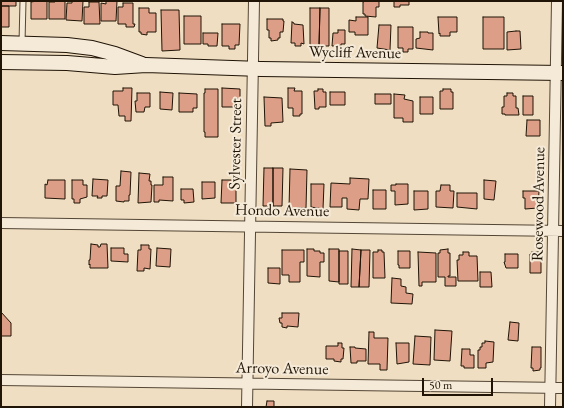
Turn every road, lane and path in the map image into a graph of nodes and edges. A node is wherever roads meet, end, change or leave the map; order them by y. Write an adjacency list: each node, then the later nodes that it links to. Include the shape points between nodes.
1 (23, 1): 5 (lane)
2 (254, 1): 8 (street, Sylvester Street)
3 (557, 1): 9 (street, Rosewood Avenue)
4 (1, 43): 5 (main road, Wycliff Avenue)
5 (22, 44): 7 (main road, Wycliff Avenue, via 92,48)
6 (1, 62): 7 (main road, Wycliff Avenue, via 115,67)
7 (146, 65): 8 (main road, Wycliff Avenue)
8 (253, 68): 9 (main road, Wycliff Avenue); 11 (street, Sylvester Street)
9 (559, 73): 12 (street, Rosewood Avenue)
10 (1, 223): 11 (street, Hondo Avenue)
11 (250, 226): 12 (street, Hondo Avenue); 14 (street, Sylvester Street)
12 (558, 231): 15 (street, Rosewood Avenue)
13 (1, 380): 14 (street, Arroyo Avenue)
14 (247, 383): 15 (street, Arroyo Avenue); 17 (street, Sylvester Street)
15 (550, 388): 16 (street, Arroyo Avenue); 18 (street, Rosewood Avenue)
16 (563, 388)
17 (247, 407)
18 (550, 407)

